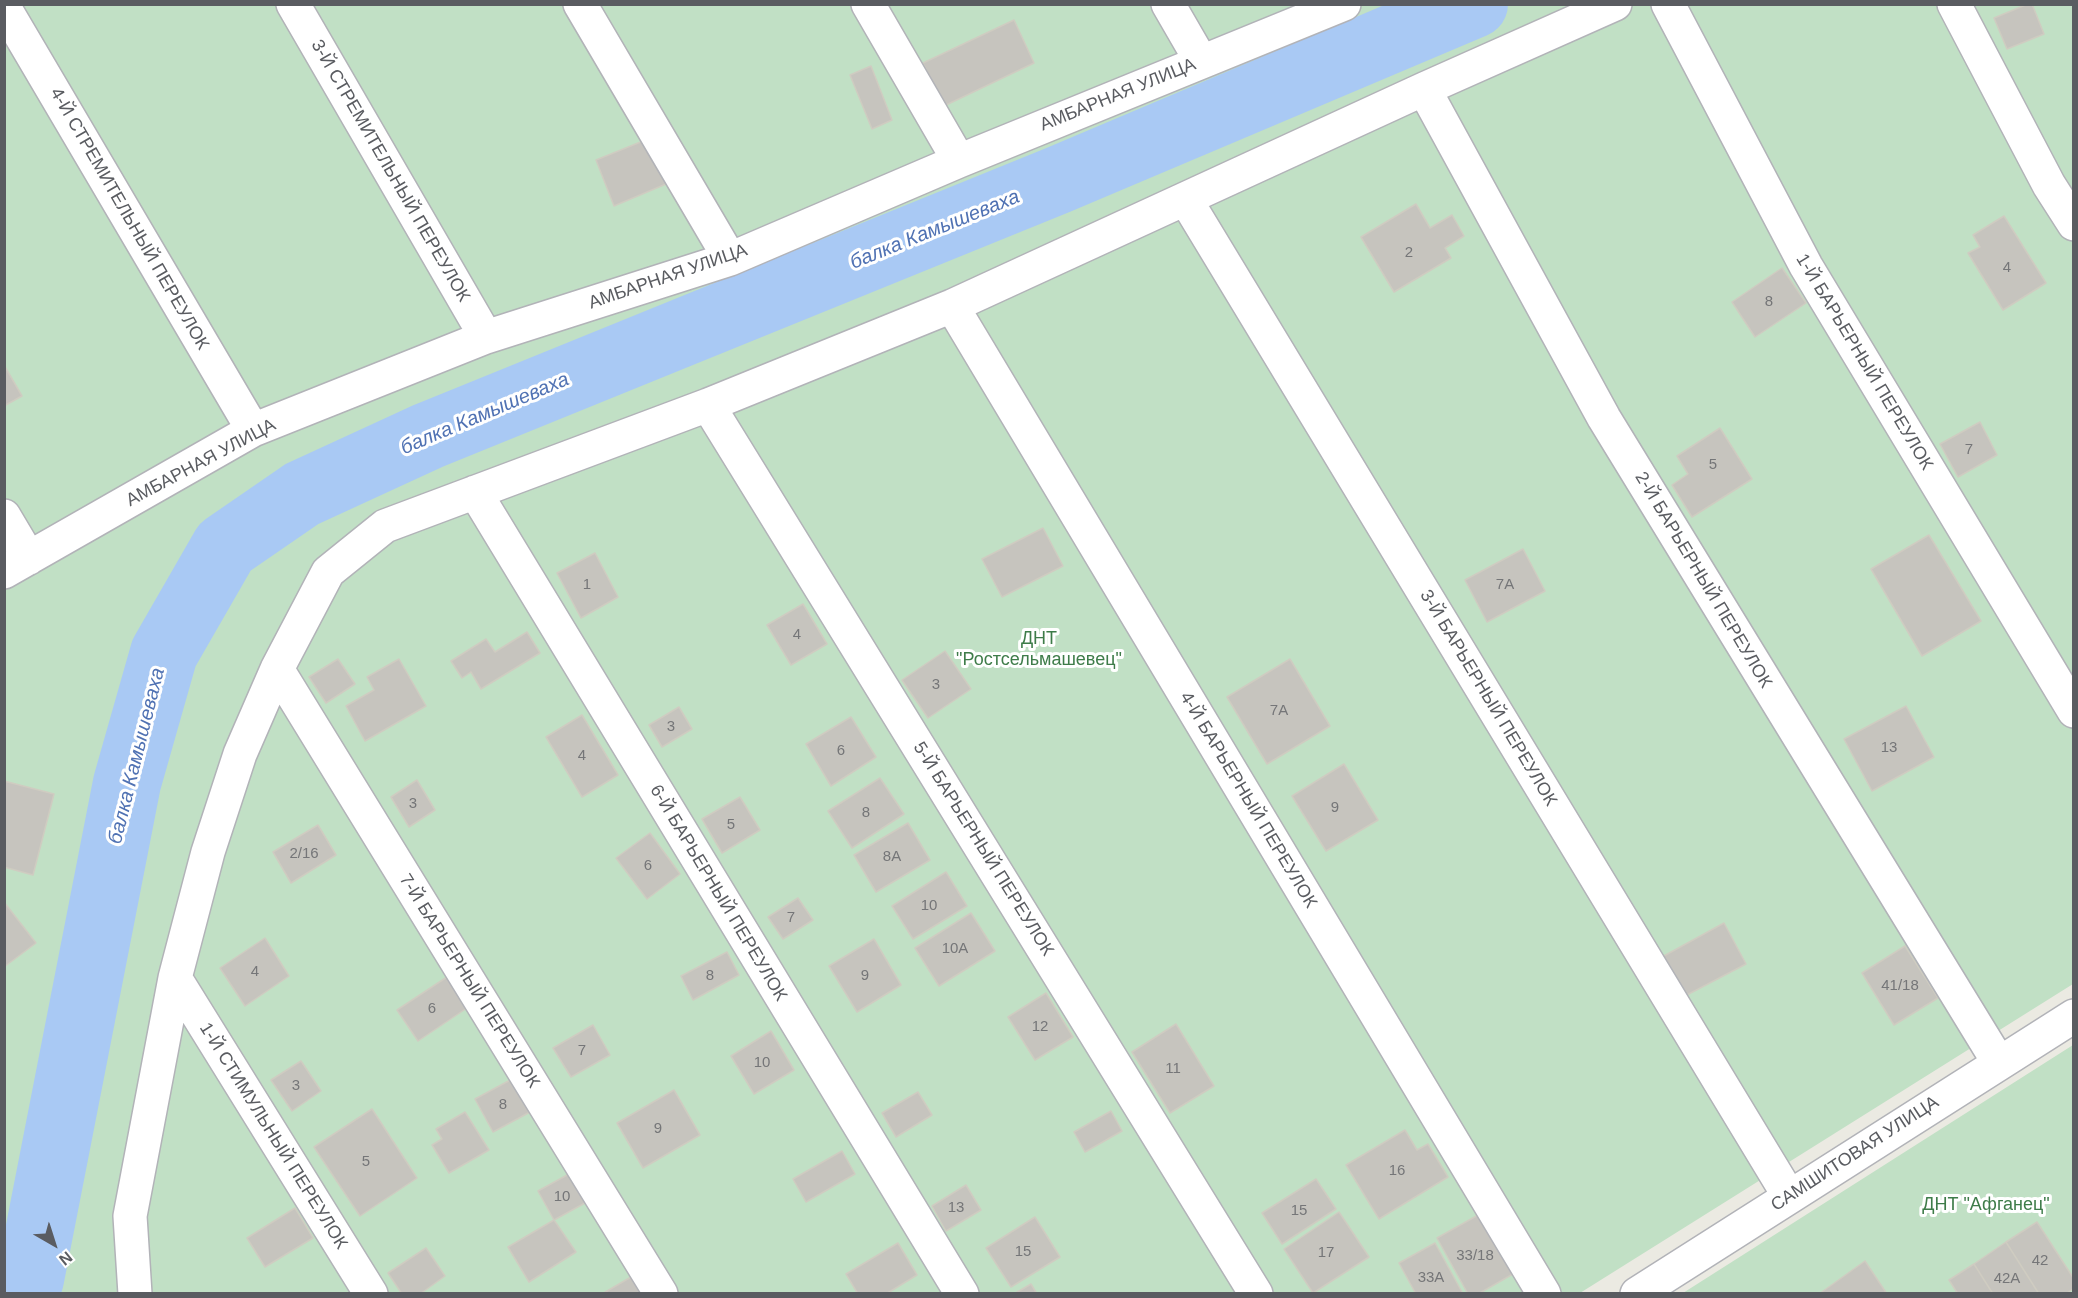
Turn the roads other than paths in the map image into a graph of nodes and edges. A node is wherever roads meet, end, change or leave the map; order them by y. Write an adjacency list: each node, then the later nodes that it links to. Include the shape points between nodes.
1 (293, 4): 17 (street, 3-Й СТРЕМИТЕЛЬНЫЙ ПЕРЕУЛОК)
2 (580, 4): 15 (street)
3 (868, 4): 12 (street)
4 (1168, 4): 10 (street)
5 (1344, 4): 10 (street, АМБАРНАЯ УЛИЦА)
6 (1615, 4): 11 (street)
7 (1668, 4): 24 (street, 1-Й БАРЬЕРНЫЙ ПЕРЕУЛОК, via 1806,266)
8 (1954, 4): 14 (street)
9 (4, 7): 19 (street, 4-Й СТРЕМИТЕЛЬНЫЙ ПЕРЕУЛОК)
10 (1202, 61): 12 (street, АМБАРНАЯ УЛИЦА)
11 (1424, 89): 13 (street); 27 (street, 2-Й БАРЬЕРНЫЙ ПЕРЕУЛОК, via 1604,418)
12 (959, 161): 15 (street, АМБАРНАЯ УЛИЦА)
13 (1186, 200): 16 (street); 28 (street, 3-Й БАРЬЕРНЫЙ ПЕРЕУЛОК)
14 (2073, 224)
15 (730, 259): 17 (street, АМБАРНАЯ УЛИЦА)
16 (952, 306): 18 (street); 34 (street, 4-Й БАРЬЕРНЫЙ ПЕРЕУЛОК)
17 (486, 337): 19 (street, АМБАРНАЯ УЛИЦА)
18 (708, 405): 20 (street); 33 (street, 5-Й БАРЬЕРНЫЙ ПЕРЕУЛОК)
19 (253, 430): 22 (street, АМБАРНАЯ УЛИЦА)
20 (475, 492): 23 (street, via 385,526 328,572); 32 (street, 6-Й БАРЬЕРНЫЙ ПЕРЕУЛОК)
21 (4, 516): 22 (street)
22 (17, 565)
23 (278, 669): 25 (street, via 229,787); 31 (street, 7-Й БАРЬЕРНЫЙ ПЕРЕУЛОК)
24 (2073, 711)
25 (175, 978): 29 (street, via 130,1216); 30 (street, 1-Й СТИМУЛЬНЫЙ ПЕРЕУЛОК)
26 (2073, 1016): 27 (street, САМШИТОВАЯ УЛИЦА)
27 (1999, 1063): 28 (street, САМШИТОВАЯ УЛИЦА)
28 (1789, 1196): 35 (street, САМШИТОВАЯ УЛИЦА)
29 (135, 1293)
30 (371, 1293)
31 (661, 1293)
32 (962, 1293)
33 (1256, 1293)
34 (1544, 1293)
35 (1637, 1293)

